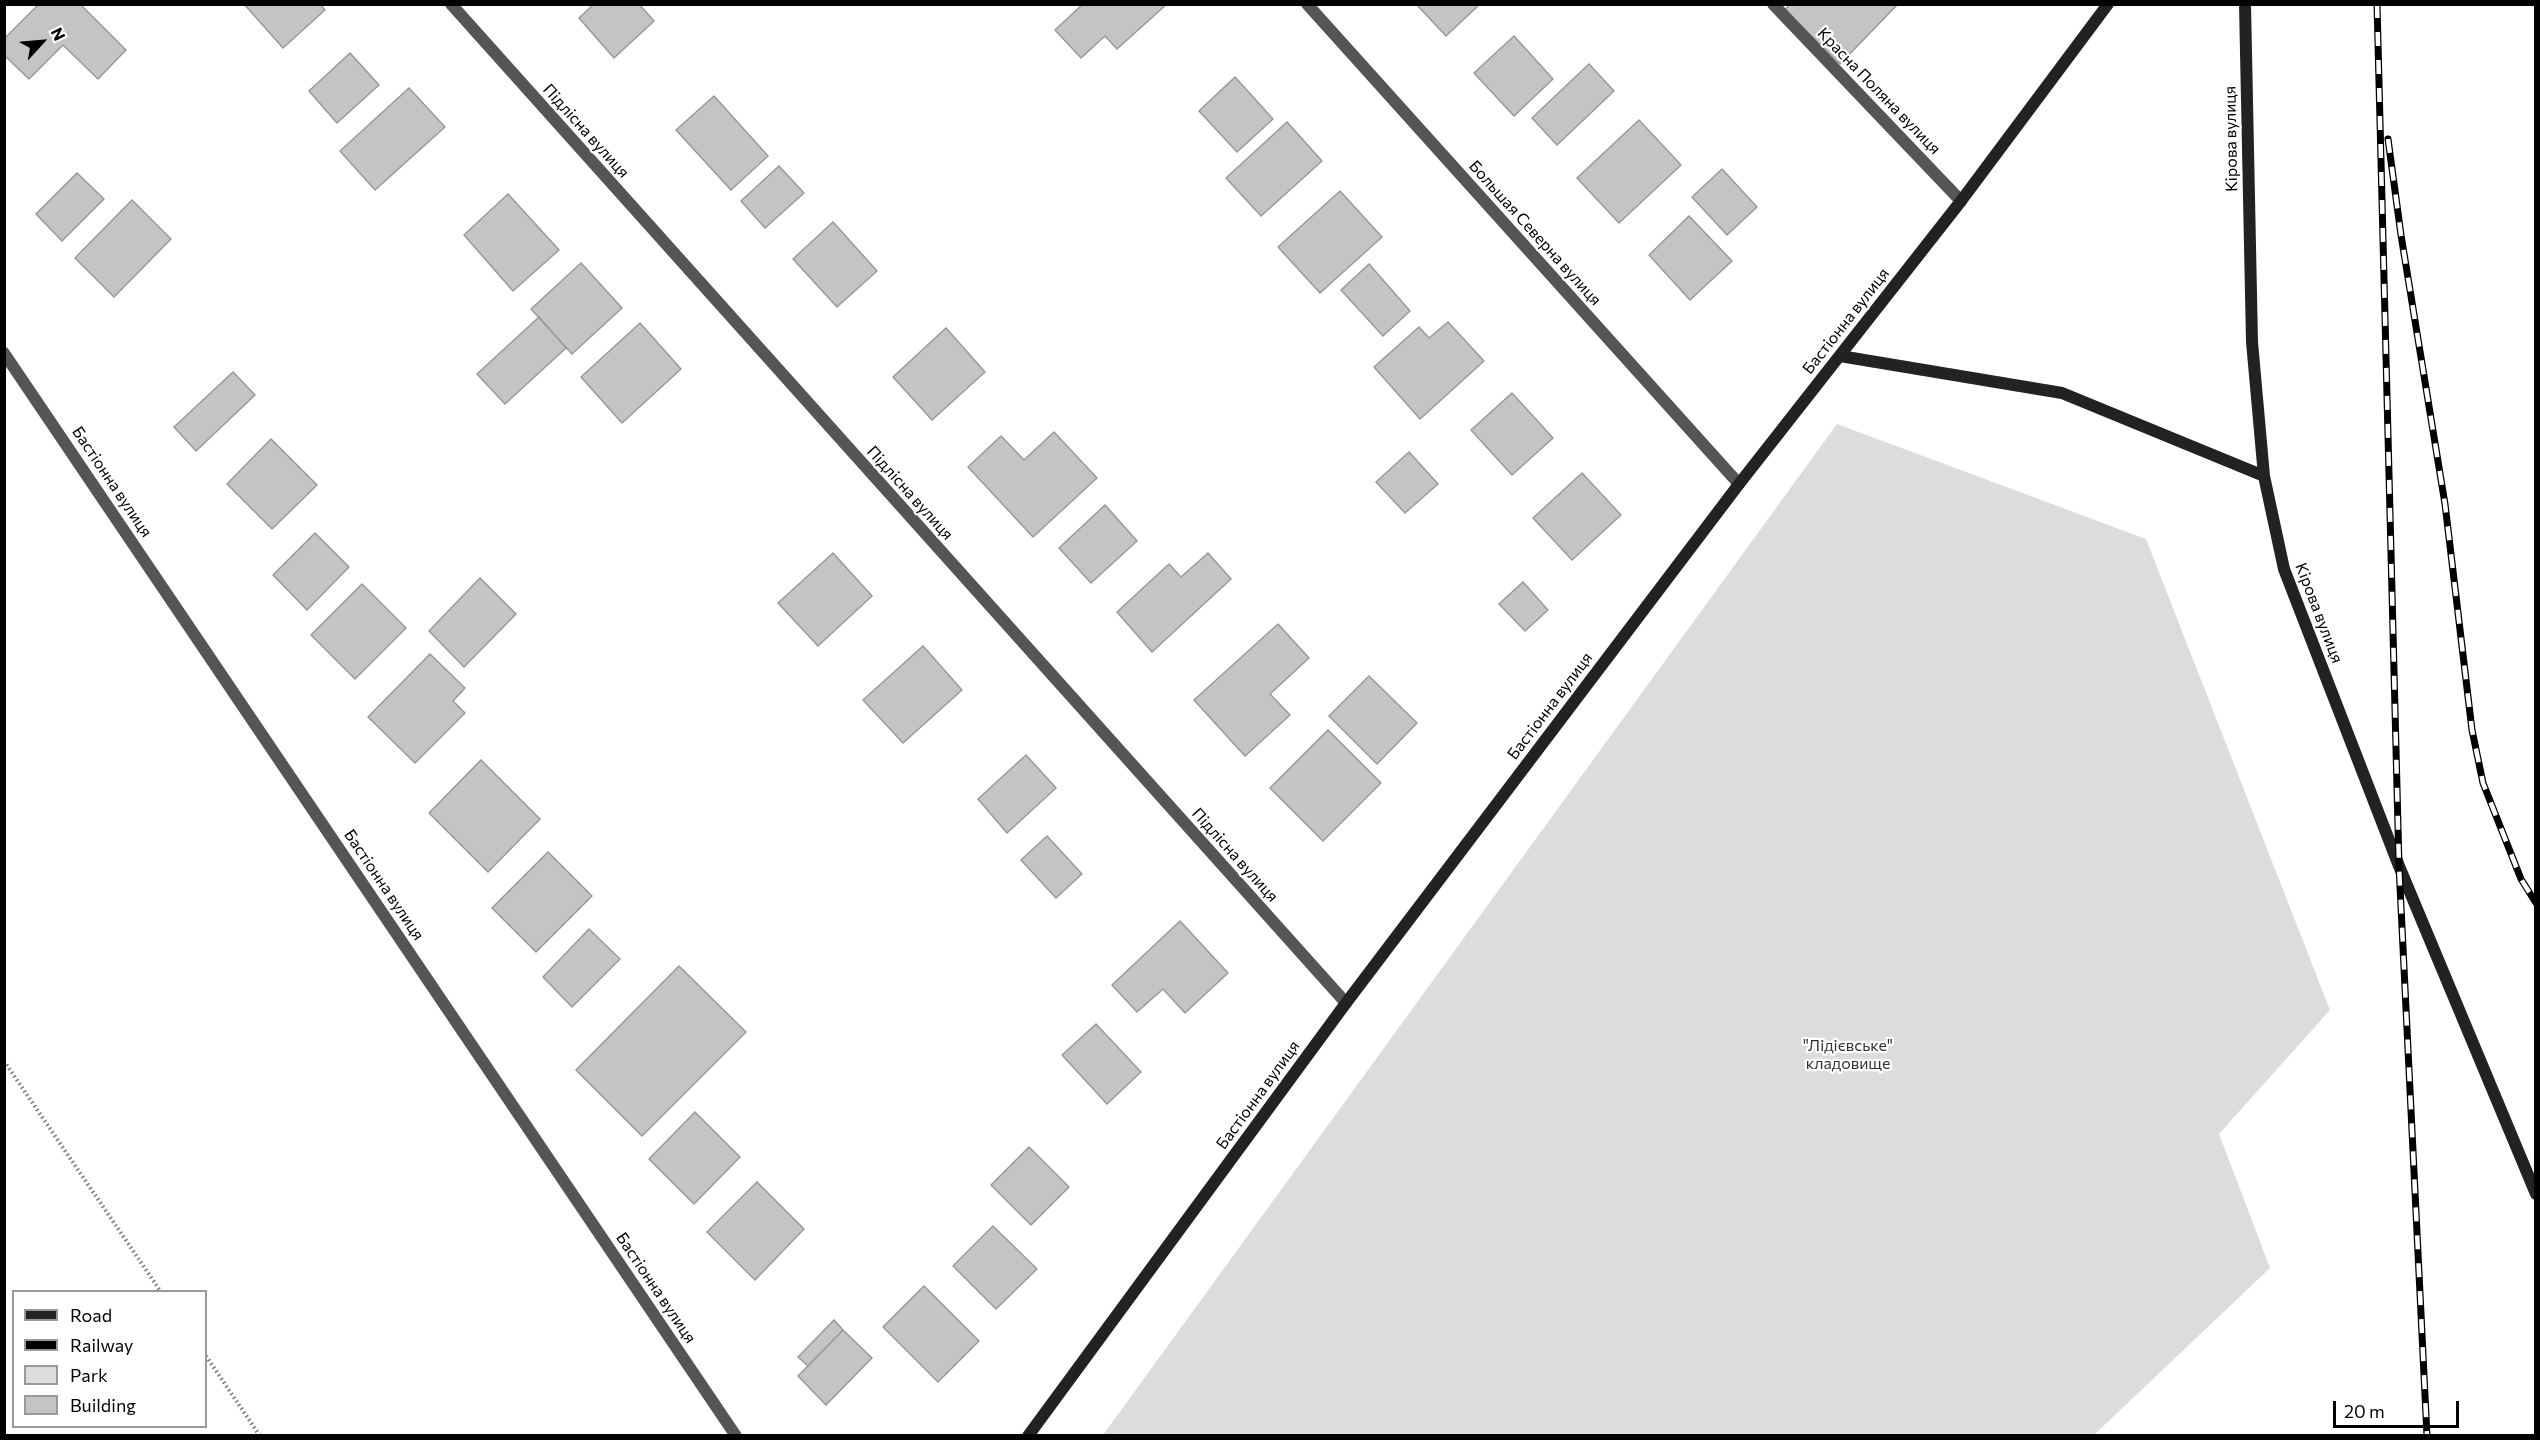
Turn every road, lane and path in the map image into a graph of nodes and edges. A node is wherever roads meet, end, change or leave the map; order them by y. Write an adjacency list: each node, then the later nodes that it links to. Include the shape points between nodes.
1 (451, 4): 11 (street, Підлісна вулиця)
2 (1307, 4): 10 (street, Большая Северна вулиця)
3 (1773, 4): 6 (street, Красна Поляна вулиця)
4 (2108, 4): 6 (main road, Бастіонна вулиця)
5 (2245, 4): 9 (main road, Кірова вулиця, via 2252,342)
6 (1961, 201): 8 (main road, Бастіонна вулиця)
7 (4, 353): 17 (street, Бастіонна вулиця)
8 (1840, 356): 9 (main road, via 2062,393); 10 (main road, Бастіонна вулиця)
9 (2264, 476): 13 (main road, Кірова вулиця, via 2284,569 2399,867)
10 (1739, 484): 11 (main road, Бастіонна вулиця)
11 (1346, 1003): 18 (main road, Бастіонна вулиця)
12 (4, 1061): 14 (path)
13 (2535, 1194)
14 (160, 1290)
15 (207, 1357): 16 (path)
16 (260, 1436)
17 (736, 1436)
18 (1028, 1436)

